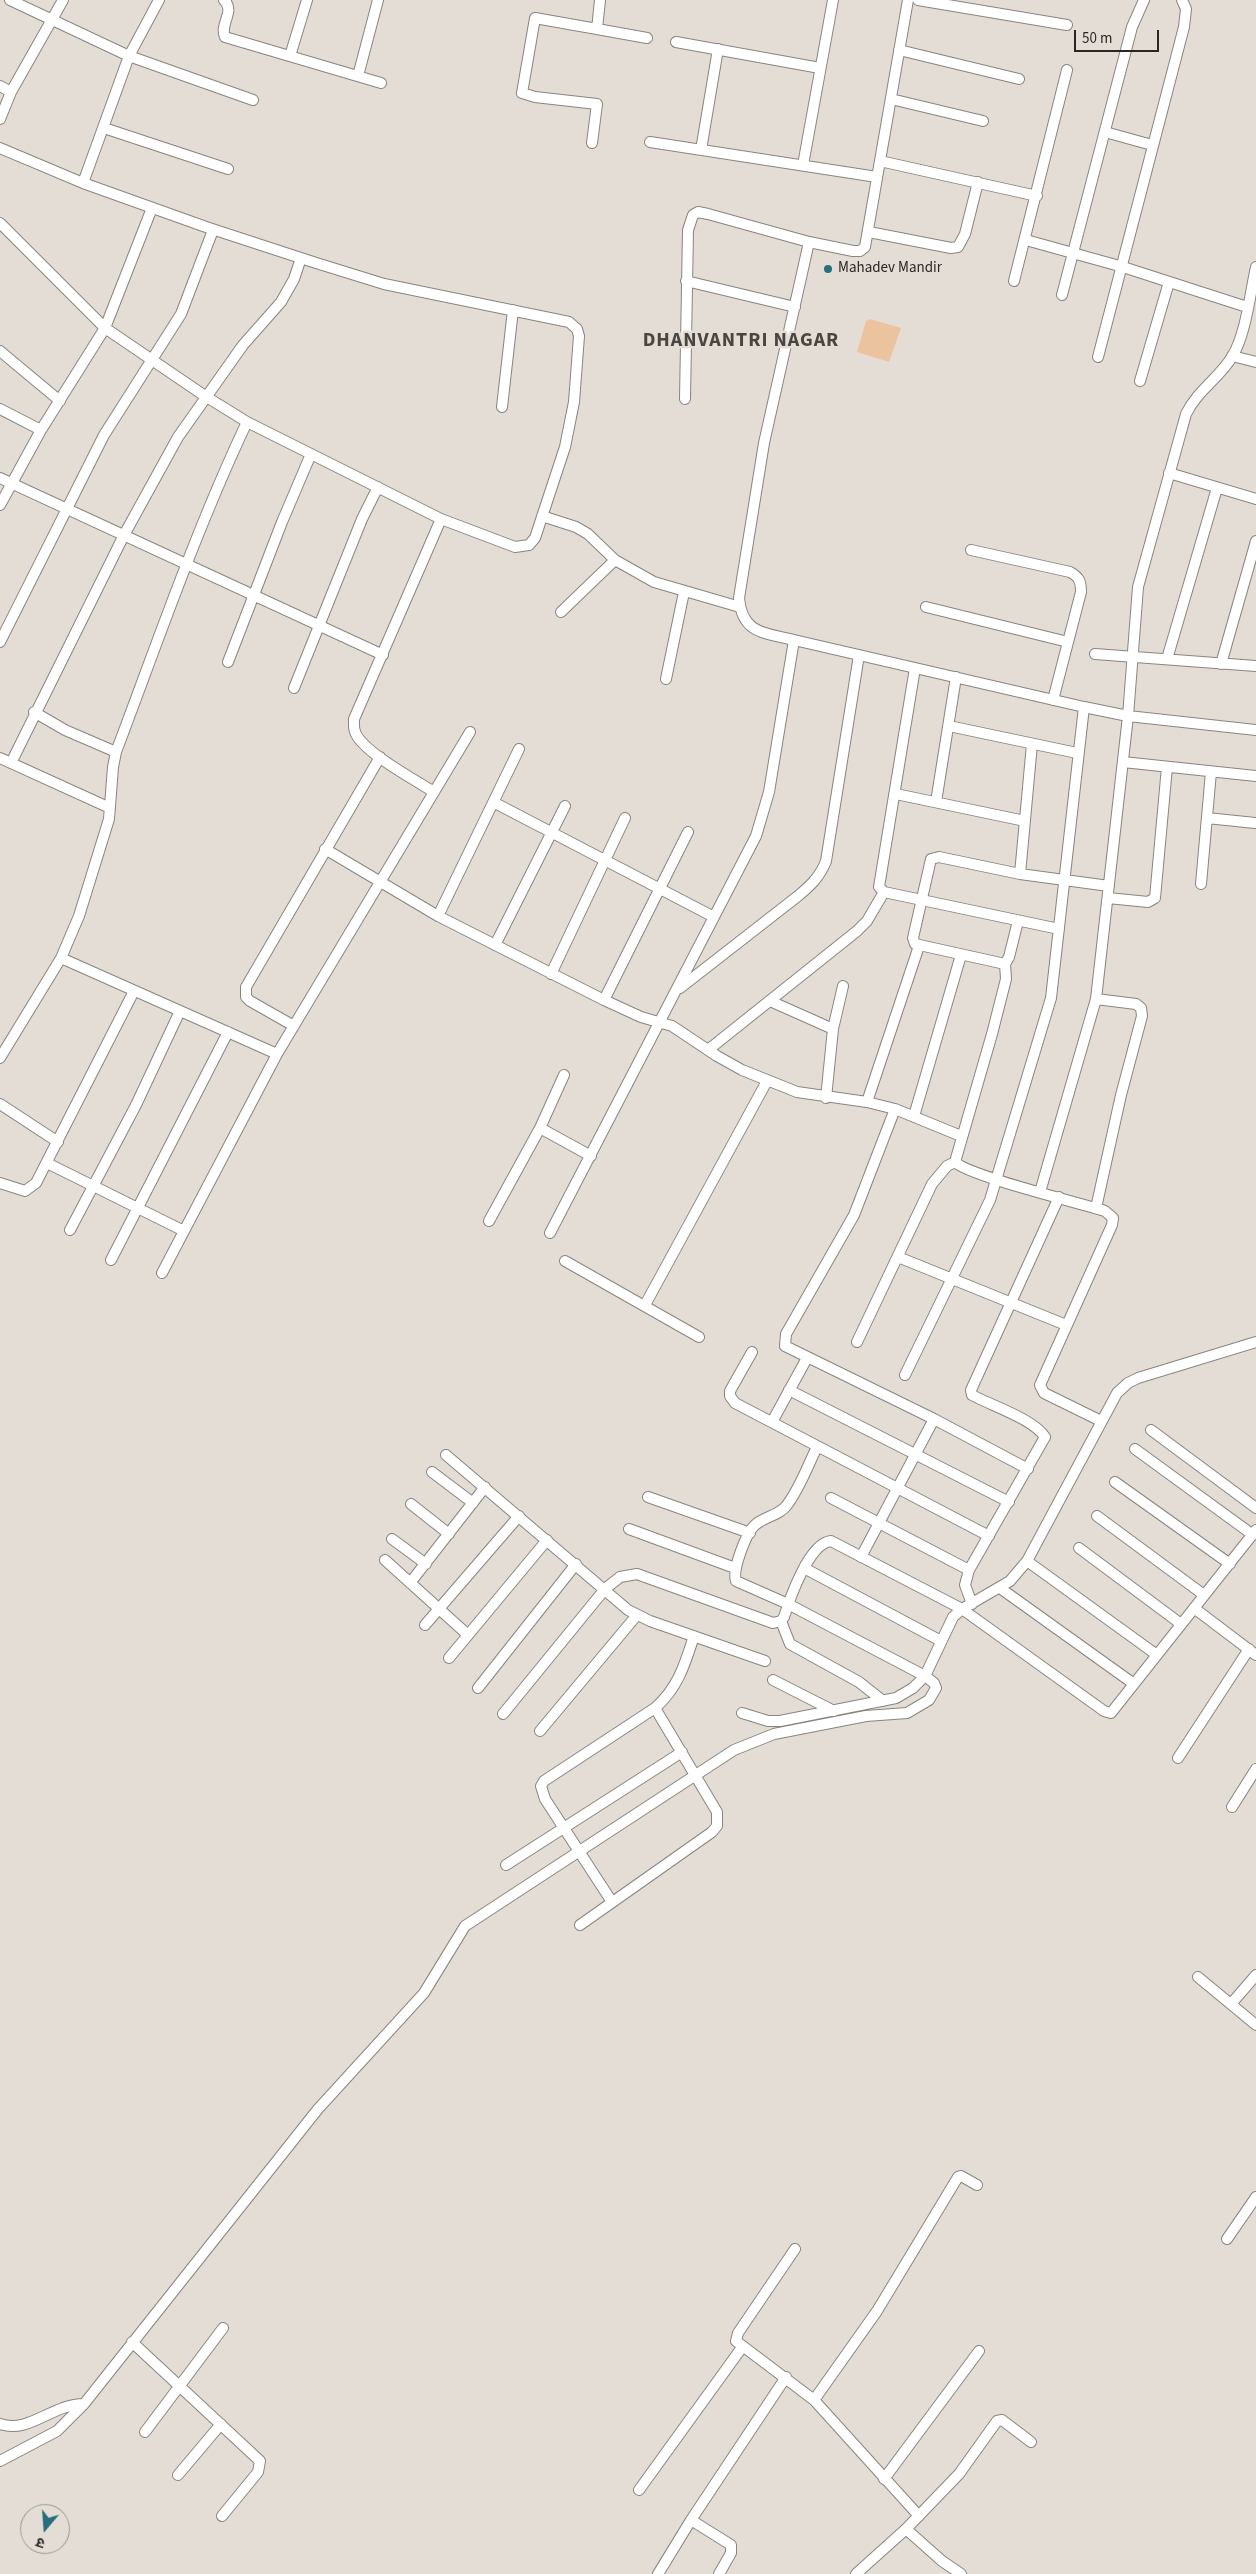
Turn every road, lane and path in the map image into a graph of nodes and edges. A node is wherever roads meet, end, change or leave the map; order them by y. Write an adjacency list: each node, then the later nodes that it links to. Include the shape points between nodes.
1 (10, 0): 13 (street)
2 (62, 0): 13 (street)
3 (159, 0): 20 (street)
4 (224, 0): 21 (street, via 229,10 223,29 225,37)
5 (307, 0): 21 (street)
6 (378, 0): 24 (street)
7 (600, 0): 15 (street)
8 (832, 0): 22 (street)
9 (908, 0): 19 (street)
10 (918, 0): 14 (street)
11 (1144, 0): 34 (street, via 1132,27)
12 (1182, 0): 37 (street, via 1186,8 1184,27)
13 (52, 20): 20 (street); 28 (street)
14 (1067, 25)
15 (597, 30): 16 (street); 36 (street, via 535,18 522,92 535,97 597,104)
16 (647, 38)
17 (676, 42): 18 (street)
18 (718, 49): 22 (street); 39 (street)
19 (899, 50): 25 (street); 29 (street)
20 (129, 56): 30 (street); 33 (street)
21 (290, 56): 24 (street)
22 (820, 68): 41 (street)
23 (1067, 70): 46 (street)
24 (358, 76): 26 (street)
25 (1019, 80)
26 (381, 83)
27 (0, 86): 28 (street)
28 (11, 92): 31 (street)
29 (891, 99): 32 (street); 40 (street)
30 (253, 100)
31 (0, 119)
32 (983, 121)
33 (104, 128): 42 (street); 45 (street)
34 (1105, 132): 37 (street); 53 (street)
35 (650, 142): 39 (street)
36 (592, 144)
37 (1152, 146): 55 (street)
38 (0, 148): 45 (street)
39 (702, 150): 41 (street)
40 (880, 161): 43 (street); 44 (street)
41 (803, 165): 43 (street)
42 (228, 169)
43 (878, 177): 50 (street)
44 (978, 182): 46 (street); 50 (street, via 965,234 958,247)
45 (83, 183): 47 (street)
46 (1037, 196): 51 (street)
47 (152, 208): 49 (street); 64 (street)
48 (0, 223): 64 (street)
49 (213, 230): 54 (street); 68 (street, via 181,314)
50 (869, 232): 52 (street, via 865,247 860,251)
51 (1026, 240): 53 (street); 58 (street)
52 (809, 242): 57 (street, via 698,212 689,221); 61 (street)
53 (1074, 254): 55 (street); 60 (street)
54 (301, 258): 63 (street, via 384,284); 71 (street, via 281,302 243,345)
55 (1122, 267): 59 (street); 66 (street)
56 (1256, 268): 62 (street)
57 (686, 281): 61 (street); 72 (street)
58 (1014, 281)
59 (1169, 282): 62 (street); 70 (street)
60 (1062, 295)
61 (795, 307): 96 (street, via 764,443)
62 (1247, 307): 67 (street)
63 (513, 310): 74 (street); 87 (street, via 569,322 579,336 574,402)
64 (105, 328): 68 (street); 73 (street)
65 (0, 350): 73 (street)
66 (1098, 356)
67 (1232, 356): 69 (street); 79 (street, via 1191,404)
68 (153, 360): 71 (street); 86 (street, via 104,435)
69 (1256, 362)
70 (1140, 382)
71 (205, 396): 76 (street); 89 (street, via 178,437)
72 (685, 399)
73 (60, 401): 77 (street)
74 (502, 407)
75 (0, 409): 77 (street)
76 (247, 422): 78 (street); 93 (street)
77 (41, 430): 81 (street)
78 (311, 454): 82 (street); 95 (street)
79 (1169, 473): 83 (street); 106 (street, via 1138,587)
80 (0, 478): 81 (street)
81 (11, 484): 85 (street); 86 (street)
82 (378, 487): 88 (street); 99 (street)
83 (1217, 488): 84 (street); 107 (street)
84 (1256, 499)
85 (0, 505)
86 (66, 509): 89 (street); 101 (street)
87 (542, 516): 88 (street, via 535,538 524,547 515,547); 92 (street, via 588,534)
88 (441, 519): 104 (street)
89 (124, 535): 93 (street); 117 (street)
90 (1256, 542): 109 (street)
91 (971, 550): 102 (street, via 1077,576 1081,592)
92 (616, 560): 94 (street, via 654,582); 98 (street)
93 (186, 562): 95 (street); 124 (street)
94 (684, 592): 96 (street); 113 (street)
95 (254, 594): 99 (street); 108 (street)
96 (740, 607): 100 (street, via 746,623 758,631)
97 (926, 607): 102 (street)
98 (561, 612)
99 (319, 625): 104 (street); 114 (street)
100 (794, 640): 105 (street); 157 (street, via 763,816)
101 (0, 642)
102 (1068, 642): 115 (street)
103 (1095, 654): 106 (street)
104 (383, 655): 126 (street, via 353,728 364,744)
105 (860, 655): 111 (street); 168 (street, via 822,872 813,884)
106 (1134, 657): 107 (street); 118 (street)
107 (1167, 659): 109 (street)
108 (228, 662)
109 (1221, 664): 110 (street)
110 (1256, 666)
111 (915, 668): 112 (street); 134 (street)
112 (956, 677): 115 (street); 119 (street)
113 (666, 679)
114 (294, 688)
115 (1053, 700): 116 (street)
116 (1084, 707): 118 (street); 125 (street)
117 (34, 712): 124 (street, via 65,730); 129 (street)
118 (1128, 716): 120 (street); 128 (street)
119 (949, 726): 122 (street); 135 (street)
120 (1256, 730)
121 (470, 732): 133 (street)
122 (1032, 744): 125 (street); 141 (street)
123 (519, 750): 136 (street)
124 (116, 752): 138 (street)
125 (1077, 753): 148 (street)
126 (377, 754): 133 (street); 145 (street)
127 (0, 758): 129 (street)
128 (1123, 762): 130 (street); 151 (street)
129 (11, 763): 138 (street)
130 (1167, 767): 131 (street); 154 (street, via 1155,898 1148,902)
131 (1212, 772): 132 (street); 140 (street)
132 (1256, 776)
133 (434, 792): 149 (street)
134 (896, 794): 135 (street); 153 (street, via 879,882)
135 (936, 802): 141 (street)
136 (495, 803): 143 (street); 156 (street)
137 (565, 806): 143 (street)
138 (110, 808): 163 (street, via 103,843)
139 (625, 818): 146 (street)
140 (1207, 818): 142 (street); 150 (street)
141 (1025, 820): 147 (street)
142 (1255, 823)
143 (552, 832): 146 (street); 160 (street)
144 (688, 832): 152 (street)
145 (325, 849): 149 (street); 174 (street, via 251,977 245,993 250,1001)
146 (605, 860): 152 (street); 165 (street)
147 (1020, 874): 148 (street); 155 (street, via 934,857 929,864)
148 (1064, 880): 151 (street); 159 (street)
149 (380, 881): 156 (street); 174 (street)
150 (1201, 884)
151 (1109, 886): 154 (street)
152 (660, 889): 157 (street); 170 (street)
153 (884, 892): 155 (street); 171 (street, via 867,921 857,931)
154 (1108, 898): 169 (street)
155 (921, 899): 158 (street); 161 (street, via 913,938)
156 (438, 916): 160 (street)
157 (714, 917): 168 (street)
158 (1018, 921): 159 (street); 164 (street, via 1009,957)
159 (1059, 929): 193 (street, via 1051,998)
160 (495, 945): 165 (street)
161 (918, 946): 162 (street); 183 (street)
162 (961, 955): 164 (street); 186 (street)
163 (61, 958): 167 (street); 179 (street)
164 (1004, 964): 188 (street, via 1006,979)
165 (552, 974): 170 (street)
166 (843, 986): 175 (street)
167 (134, 991): 172 (street); 189 (street)
168 (677, 991): 173 (street)
169 (1096, 999): 196 (street); 199 (street, via 1136,1004 1141,1008 1142,1016)
170 (604, 1000): 173 (street)
171 (770, 1001): 175 (street); 177 (street)
172 (180, 1011): 176 (street); 195 (street)
173 (661, 1023): 177 (street, via 682,1032); 190 (street)
174 (294, 1026): 178 (street)
175 (833, 1030): 182 (street)
176 (228, 1032): 178 (street); 198 (street)
177 (708, 1050): 181 (street)
178 (277, 1054): 202 (street)
179 (0, 1058)
180 (564, 1075): 187 (street)
181 (767, 1081): 182 (street); 210 (street)
182 (826, 1098): 183 (street)
183 (867, 1102): 185 (street)
184 (0, 1104): 189 (street)
185 (895, 1109): 186 (street); 216 (street, via 854,1215 786,1334 785,1346)
186 (914, 1116): 188 (street)
187 (540, 1128): 190 (street); 200 (street)
188 (962, 1136): 191 (street)
189 (58, 1142): 192 (street)
190 (591, 1156): 203 (street)
191 (955, 1162): 193 (street); 204 (street, via 947,1166 932,1184)
192 (47, 1163): 194 (street, via 30,1189 17,1190); 195 (street)
193 (997, 1179): 196 (street); 208 (street)
194 (0, 1183)
195 (93, 1186): 198 (street); 201 (street)
196 (1040, 1192): 197 (street)
197 (1059, 1197): 199 (street); 209 (street)
198 (138, 1208): 202 (street); 205 (street)
199 (1096, 1208): 211 (street, via 1110,1214 1112,1225)
200 (489, 1221)
201 (70, 1230)
202 (184, 1231): 207 (street)
203 (550, 1234)
204 (898, 1257): 208 (street); 213 (street)
205 (111, 1260)
206 (565, 1261): 210 (street)
207 (162, 1273)
208 (951, 1280): 209 (street); 217 (street)
209 (1011, 1303): 211 (street); 227 (street, via 974,1383 972,1395 1045,1436)
210 (645, 1305): 212 (street)
211 (1066, 1325): 220 (street, via 1041,1379 1040,1390)
212 (699, 1337)
213 (857, 1342)
214 (1256, 1342): 220 (street, via 1128,1383 1118,1392)
215 (752, 1352): 221 (street, via 730,1396 736,1403)
216 (807, 1358): 218 (street); 219 (street)
217 (905, 1375)
218 (789, 1390): 221 (street); 225 (street)
219 (934, 1419): 225 (street); 227 (street)
220 (1101, 1421): 251 (street)
221 (772, 1422): 223 (street)
222 (1151, 1430): 237 (street)
223 (817, 1447): 230 (street); 242 (street, via 783,1510 754,1526)
224 (1135, 1449): 243 (street)
225 (915, 1454): 230 (street); 234 (street)
226 (446, 1455): 231 (street)
227 (1028, 1469): 234 (street)
228 (432, 1472): 235 (street)
229 (1115, 1482): 254 (street)
230 (898, 1487): 240 (street); 245 (street)
231 (485, 1488): 235 (street); 238 (street)
232 (648, 1497): 242 (street)
233 (831, 1498): 240 (street)
234 (1009, 1502): 245 (street)
235 (473, 1503): 244 (street)
236 (411, 1504): 244 (street)
237 (1256, 1508)
238 (519, 1516): 247 (street); 265 (street)
239 (1097, 1516): 261 (street)
240 (879, 1522): 249 (street); 257 (street)
241 (629, 1529): 255 (street)
242 (750, 1533): 255 (street)
243 (1254, 1533): 254 (street)
244 (449, 1534): 252 (street)
245 (989, 1536): 257 (street)
246 (392, 1539): 252 (street)
247 (547, 1540): 253 (street); 270 (street)
248 (1079, 1548): 268 (street)
249 (861, 1557): 256 (street, via 831,1541 824,1542); 263 (street)
250 (385, 1560): 258 (street)
251 (1027, 1561): 259 (street); 274 (street)
252 (426, 1564): 258 (street)
253 (576, 1564): 260 (street); 280 (street)
254 (1230, 1564): 261 (street)
255 (735, 1568): 262 (street, via 735,1578 740,1584)
256 (804, 1568): 262 (street); 272 (street)
257 (969, 1570): 263 (street, via 965,1585)
258 (410, 1583): 265 (street)
259 (1000, 1588): 263 (street); 279 (street)
260 (605, 1589): 266 (street); 267 (street, via 620,1577 636,1574 766,1621); 285 (street)
261 (1204, 1595): 264 (street)
262 (788, 1604): 267 (street); 277 (street)
263 (967, 1607): 272 (street, via 954,1618); 279 (street, via 1108,1713)
264 (1194, 1608): 268 (street); 273 (street)
265 (438, 1610): 269 (street); 270 (street)
266 (638, 1615): 271 (street); 286 (street)
267 (781, 1622): 281 (street, via 790,1644 859,1682)
268 (1181, 1624): 274 (street)
269 (425, 1625)
270 (468, 1635): 275 (street)
271 (694, 1636): 276 (street); 282 (street, via 674,1688)
272 (941, 1641): 277 (street)
273 (1252, 1652): 288 (street)
274 (1157, 1655): 279 (street)
275 (449, 1658)
276 (765, 1661)
277 (924, 1676): 281 (street, via 913,1688); 290 (street, via 934,1683 934,1692 929,1700 907,1713 866,1716 774,1734 734,1750)
278 (772, 1680): 283 (street)
279 (1134, 1684)
280 (478, 1688)
281 (883, 1701): 283 (street)
282 (655, 1708): 287 (street); 292 (street, via 544,1780 542,1792)
283 (834, 1711): 284 (street, via 780,1721)
284 (742, 1713)
285 (503, 1714)
286 (540, 1731)
287 (682, 1752): 290 (street); 292 (street)
288 (1178, 1758)
289 (1256, 1769): 291 (street)
290 (696, 1774): 293 (street); 295 (street, via 717,1812 717,1826)
291 (1232, 1807)
292 (564, 1827): 293 (street); 294 (street)
293 (579, 1850): 295 (street); 306 (street, via 465,1926 424,1993 318,2109)
294 (506, 1865)
295 (612, 1902): 296 (street)
296 (580, 1925)
297 (1256, 1975): 299 (street)
298 (1198, 1977): 299 (street)
299 (1230, 2004): 300 (street)
300 (1256, 2025)
301 (977, 2185): 311 (street, via 962,2176 954,2182 877,2310)
302 (1256, 2197): 303 (street)
303 (1227, 2239)
304 (795, 2249): 307 (street, via 738,2333 736,2341)
305 (224, 2328): 310 (street)
306 (132, 2342): 310 (street); 312 (street)
307 (743, 2346): 309 (street); 320 (street)
308 (979, 2350): 319 (street)
309 (786, 2377): 311 (street); 323 (street)
310 (180, 2386): 314 (street); 315 (street)
311 (814, 2400): 319 (street)
312 (84, 2404): 313 (street, via 59,2408 19,2426); 317 (street, via 57,2431)
313 (0, 2424)
314 (221, 2424): 318 (street); 321 (street, via 255,2455 261,2466)
315 (145, 2432)
316 (1031, 2442): 322 (street, via 1007,2422 997,2422 958,2474)
317 (0, 2460)
318 (178, 2475)
319 (884, 2479): 322 (street)
320 (639, 2490)
321 (222, 2516)
322 (919, 2516): 324 (street)
323 (691, 2520): 325 (street); 326 (street, via 731,2545 731,2553)
324 (906, 2529): 327 (street); 328 (street)
325 (658, 2574)
326 (719, 2574)
327 (856, 2574)
328 (961, 2574)

